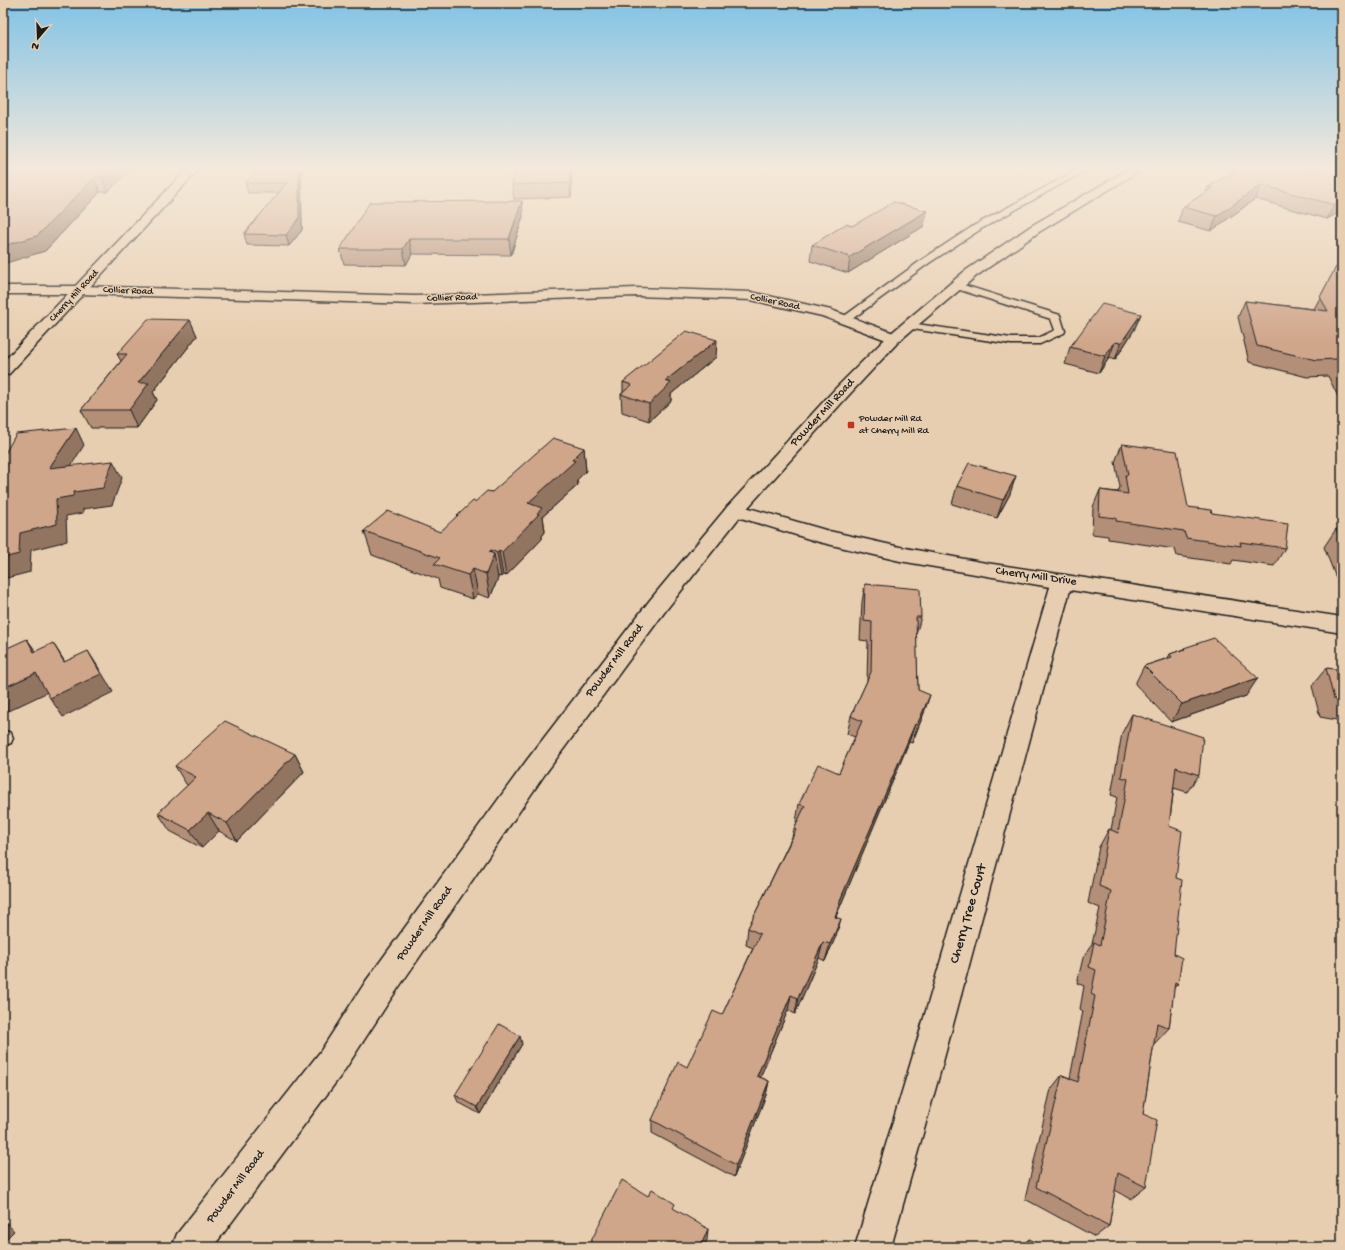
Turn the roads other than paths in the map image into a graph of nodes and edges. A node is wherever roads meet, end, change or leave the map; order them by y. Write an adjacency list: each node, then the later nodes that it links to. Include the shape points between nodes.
1 (139, 227): 6 (main road, Cherry Hill Road)
2 (980, 227): 7 (lane, via 926,261)
3 (1038, 227): 4 (main road, Powder Mill Road, via 970,274)
4 (957, 286): 8 (main road, Powder Mill Road); 8 (lane, via 1056,317 1060,331 1040,341 1011,341)
5 (3, 290): 6 (main road, Collier Road)
6 (80, 290): 7 (main road, Collier Road, via 415,300 636,292 751,296 826,313); 10 (main road, Cherry Hill Road)
7 (844, 320): 9 (main road, Collier Road)
8 (910, 326): 9 (main road, Powder Mill Road)
9 (894, 338): 11 (main road, Powder Mill Road)
10 (3, 371)
11 (735, 510): 12 (main road, Cherry Mill Drive, via 826,537 900,554); 14 (main road, Powder Mill Road, via 658,605 536,767 382,985 331,1064)
12 (1062, 581): 13 (main road, Cherry Mill Drive); 15 (main road, Cherry Tree Court)
13 (1342, 625)
14 (190, 1247)
15 (873, 1247)

